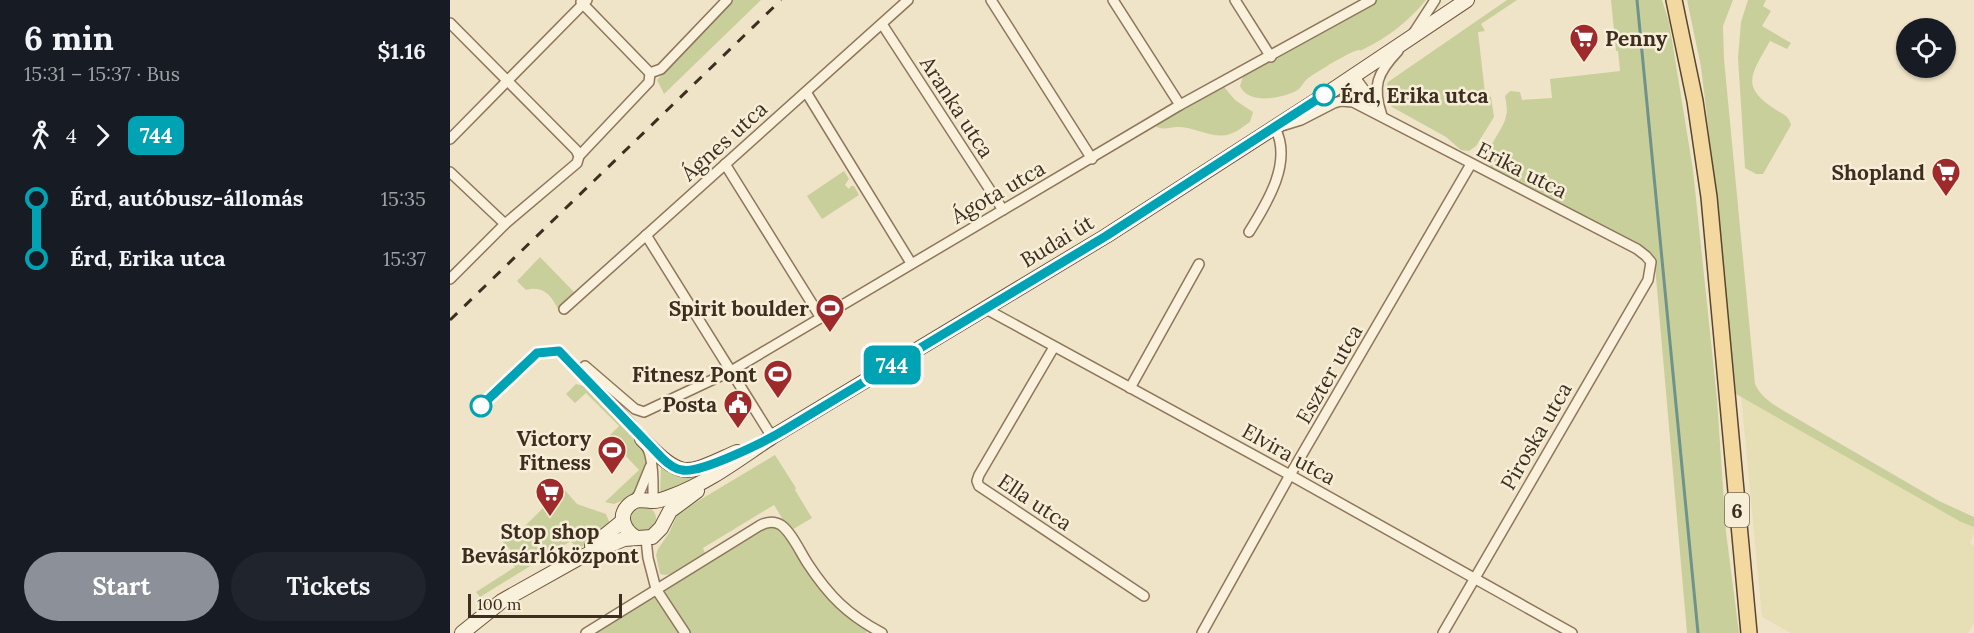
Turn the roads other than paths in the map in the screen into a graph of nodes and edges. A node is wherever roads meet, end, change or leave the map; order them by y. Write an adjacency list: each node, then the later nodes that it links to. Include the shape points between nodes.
1 (727, 0): 15 (street, via 661,69)
2 (908, 0): 12 (street, Ágnes utca)
3 (991, 0): 25 (street)
4 (1113, 0): 19 (street)
5 (1235, 0): 14 (street)
6 (1435, 0): 13 (street, Budai út)
7 (1467, 0): 13 (main road, Budai út)
8 (1674, 0): 67 (main road, 6, via 1695,101 1709,197)
9 (583, 1): 15 (street); 17 (street)
10 (1366, 1): 14 (street, Ágota utca)
11 (450, 24): 17 (street)
12 (882, 24): 18 (street, Ágnes utca); 29 (street, Aranka utca)
13 (1409, 40): 16 (main road, Budai út); 21 (street, via 1387,63 1379,78 1376,91)
14 (1271, 57): 19 (street, Ágota utca)
15 (650, 73): 24 (street, via 649,82)
16 (1354, 76): 20 (street); 21 (street, Erika utca); 22 (main road, Budai út)
17 (507, 81): 23 (street); 24 (street, via 576,150)
18 (806, 92): 26 (street, Ágnes utca); 34 (street)
19 (1180, 105): 25 (street, Ágota utca)
20 (1360, 105): 21 (street, Erika utca); 22 (street, Erika utca, via 1348,101 1334,103)
21 (1382, 116): 27 (street, Erika utca)
22 (1275, 128): 31 (street, via 1281,142 1280,164 1265,206); 38 (main road, Budai út)
23 (450, 139)
24 (579, 158): 30 (street)
25 (1092, 159): 29 (street, Ágota utca)
26 (725, 164): 32 (street, Ágnes utca); 39 (street)
27 (1471, 164): 33 (street, Erika utca); 49 (street, Eszter utca)
28 (450, 172): 30 (street)
29 (1003, 210): 34 (street, Ágota utca)
30 (505, 224): 36 (street)
31 (1249, 232)
32 (646, 235): 37 (street, Ágnes utca); 42 (street)
33 (1646, 256): 56 (street, Piroska utca, via 1650,262 1648,280)
34 (911, 263): 39 (street, Ágota utca)
35 (1199, 264): 44 (street)
36 (450, 279)
37 (564, 309)
38 (986, 309): 40 (street, Elvira utca); 45 (main road, Budai út)
39 (821, 318): 42 (street, Ágota utca)
40 (1054, 346): 44 (street, Elvira utca); 58 (street, Ella utca, via 977,481)
41 (585, 366): 42 (street, Ágota utca, via 640,411)
42 (731, 371): 45 (street)
43 (585, 376): 46 (street)
44 (1130, 388): 49 (street, Elvira utca)
45 (772, 437): 46 (main road, via 704,467 683,471 668,464); 48 (main road, Budai út)
46 (642, 439): 47 (street)
47 (651, 462): 50 (street); 51 (street)
48 (722, 471): 51 (main road, Budai út, via 682,492); 53 (main road, Budai út)
49 (1290, 475): 56 (street, Elvira utca); 64 (street, Eszter utca)
50 (634, 501): 51 (main road, Budai út); 52 (main road, Budai út, via 625,510)
51 (653, 501): 53 (main road, via 661,510)
52 (623, 520): 54 (main road, via 630,534); 55 (main road, Budai út)
53 (663, 522): 54 (main road, Budai út, via 657,533)
54 (640, 538): 55 (main road, Budai út, via 614,542); 57 (street)
55 (577, 559): 60 (main road, Budai út, via 511,594)
56 (1474, 579): 65 (street, Piroska utca); 66 (street, Elvira utca)
57 (656, 589): 59 (street, via 759,526 772,522 782,526 832,595); 61 (street); 62 (street)
58 (1144, 596)
59 (868, 630): 63 (street)
60 (462, 633)
61 (586, 633)
62 (685, 633)
63 (882, 633)
64 (1202, 633)
65 (1443, 633)
66 (1572, 633)
67 (1749, 633)

